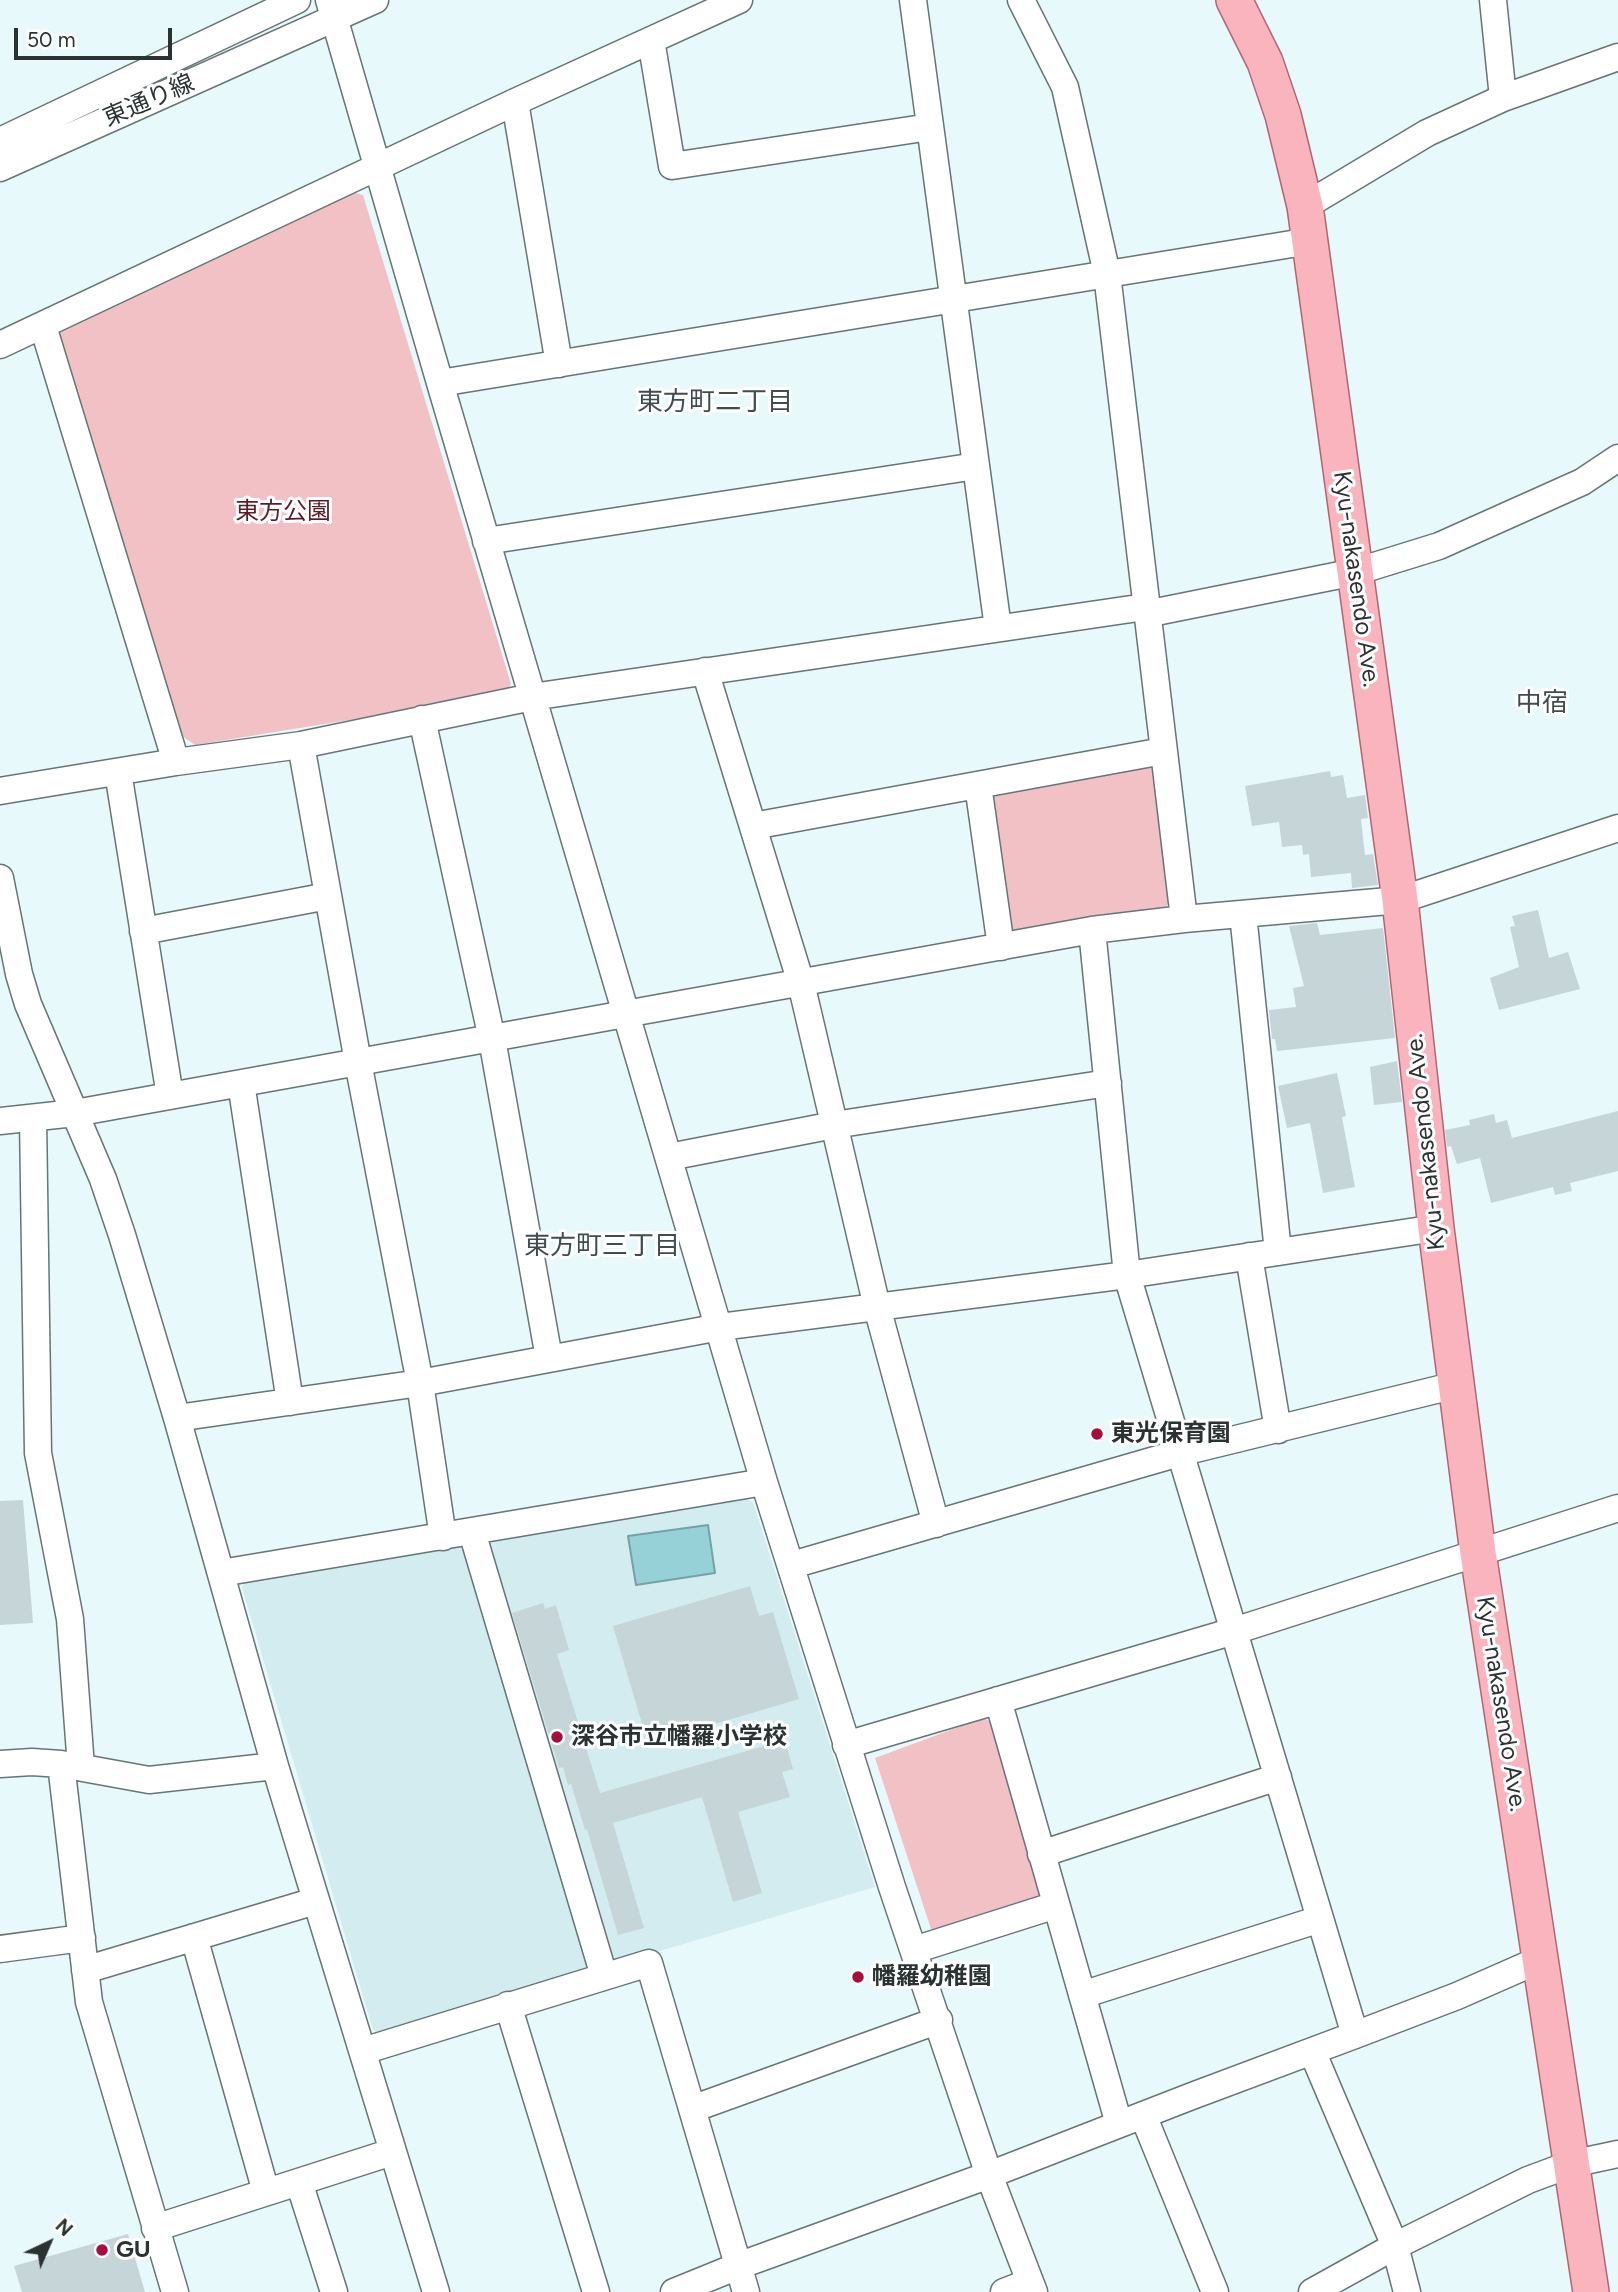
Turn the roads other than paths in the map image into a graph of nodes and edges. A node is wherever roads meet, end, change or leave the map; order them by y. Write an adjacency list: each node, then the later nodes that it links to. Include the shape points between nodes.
1 (297, 0): 14 (street, 東通り線)
2 (375, 0): 8 (street, 東通り線)
3 (739, 0): 9 (street)
4 (913, 0): 13 (street)
5 (1021, 0): 19 (street, via 1065,87)
6 (1234, 0): 17 (main road, Kyu-nakasendo Ave., via 1265,62 1283,114)
7 (1496, 1): 11 (street)
8 (332, 10): 15 (street, 東通り線); 16 (street)
9 (651, 40): 12 (street); 13 (street, via 673,166)
10 (1615, 66): 11 (street)
11 (1503, 98): 17 (street, via 1427,133)
12 (515, 102): 16 (street); 23 (street)
13 (930, 127): 20 (street)
14 (0, 141)
15 (0, 168)
16 (377, 169): 21 (street); 24 (street)
17 (1305, 206): 18 (main road, Kyu-nakasendo Ave.)
18 (1310, 241): 19 (street); 28 (main road, Kyu-nakasendo Ave.)
19 (1107, 274): 20 (street); 29 (street)
20 (954, 299): 23 (street); 26 (street)
21 (43, 326): 22 (street); 36 (street)
22 (0, 345)
23 (559, 364): 24 (street)
24 (440, 383): 27 (street)
25 (1618, 458): 28 (street, via 1543,501 1439,546)
26 (976, 466): 27 (street); 30 (street)
27 (486, 541): 32 (street)
28 (1355, 572): 29 (street); 44 (main road, Kyu-nakasendo Ave.)
29 (1145, 611): 30 (street); 35 (street)
30 (998, 628): 31 (street)
31 (705, 671): 32 (street); 40 (street)
32 (532, 697): 33 (street); 51 (street)
33 (422, 719): 34 (street); 52 (street)
34 (301, 744): 36 (street); 43 (street)
35 (1163, 751): 38 (street); 46 (street)
36 (176, 762): 37 (street)
37 (118, 772): 39 (street); 48 (street)
38 (978, 785): 40 (street); 49 (street)
39 (0, 792)
40 (752, 826): 50 (street)
41 (1618, 828): 44 (street)
42 (0, 878): 57 (street, via 28,1004)
43 (328, 895): 48 (street); 53 (street)
44 (1400, 900): 45 (street); 62 (main road, Kyu-nakasendo Ave.)
45 (1243, 914): 46 (street); 63 (street)
46 (1184, 919): 47 (street)
47 (1093, 930): 49 (street); 55 (street)
48 (144, 931): 56 (street)
49 (1001, 947): 50 (street)
50 (801, 983): 51 (street); 60 (street)
51 (627, 1014): 52 (street); 61 (street)
52 (492, 1039): 53 (street); 68 (street)
53 (358, 1062): 54 (street); 69 (street)
54 (241, 1083): 56 (street); 71 (street)
55 (1108, 1083): 60 (street); 65 (street)
56 (170, 1096): 57 (street)
57 (75, 1113): 58 (street); 72 (street, via 122,1235)
58 (33, 1118): 59 (street); 87 (street, via 38,1453 70,1619)
59 (0, 1122)
60 (834, 1125): 61 (street); 66 (street)
61 (669, 1157): 67 (street)
62 (1436, 1228): 63 (street); 70 (main road, Kyu-nakasendo Ave.)
63 (1278, 1252): 64 (street)
64 (1249, 1256): 65 (street); 73 (street)
65 (1127, 1275): 66 (street); 74 (street)
66 (877, 1307): 67 (street); 77 (street)
67 (720, 1327): 68 (street); 75 (street)
68 (549, 1358): 69 (street)
69 (420, 1383): 71 (street); 79 (street)
70 (1456, 1385): 73 (street); 80 (main road, Kyu-nakasendo Ave.)
71 (290, 1402): 72 (street)
72 (177, 1418): 82 (street)
73 (1278, 1430): 74 (street)
74 (1179, 1453): 77 (street); 83 (street)
75 (764, 1482): 78 (street); 81 (street)
76 (1618, 1508): 80 (street)
77 (936, 1524): 81 (street)
78 (472, 1532): 79 (street); 100 (street)
79 (443, 1537): 82 (street)
80 (1478, 1553): 83 (street); 98 (main road, Kyu-nakasendo Ave.)
81 (792, 1565): 85 (street)
82 (222, 1573): 88 (street)
83 (1234, 1631): 84 (street); 89 (street)
84 (998, 1700): 85 (street); 90 (street)
85 (846, 1745): 97 (street)
86 (0, 1764): 87 (street)
87 (71, 1766): 88 (street, via 149,1780); 95 (street)
88 (275, 1766): 91 (street)
89 (1278, 1777): 90 (street); 93 (street)
90 (1041, 1854): 92 (street)
91 (315, 1901): 94 (street); 105 (street)
92 (1056, 1905): 97 (street); 101 (street)
93 (1320, 1919): 101 (street); 104 (street)
94 (194, 1937): 99 (street); 115 (street)
95 (82, 1938): 96 (street); 99 (street)
96 (0, 1950)
97 (914, 1950): 103 (street)
98 (1539, 1960): 104 (street); 112 (main road, Kyu-nakasendo Ave.)
99 (85, 1969): 116 (street, via 89,2002)
100 (604, 1976): 102 (street); 107 (street, via 649,1963)
101 (1082, 1995): 109 (street)
102 (508, 2005): 105 (street); 123 (street)
103 (939, 2020): 107 (street); 113 (street)
104 (1355, 2035): 106 (street)
105 (363, 2051): 110 (street)
106 (1312, 2051): 108 (street); 117 (street)
107 (692, 2109): 118 (street)
108 (1143, 2115): 109 (street); 127 (street)
109 (1119, 2124): 113 (street)
110 (392, 2152): 114 (street); 122 (street)
111 (1618, 2154): 112 (street)
112 (1572, 2164): 117 (street, via 1528,2180); 130 (main road, Kyu-nakasendo Ave.)
113 (989, 2175): 118 (street); 119 (street)
114 (299, 2182): 115 (street); 121 (street)
115 (266, 2192): 116 (street)
116 (155, 2228): 120 (street)
117 (1395, 2246): 128 (street); 129 (street)
118 (738, 2266): 124 (street); 125 (street)
119 (1032, 2287): 126 (street)
120 (175, 2292)
121 (334, 2292)
122 (436, 2292)
123 (596, 2292)
124 (674, 2292)
125 (746, 2292)
126 (1004, 2292)
127 (1215, 2292)
128 (1312, 2292)
129 (1407, 2292)
130 (1591, 2292)

